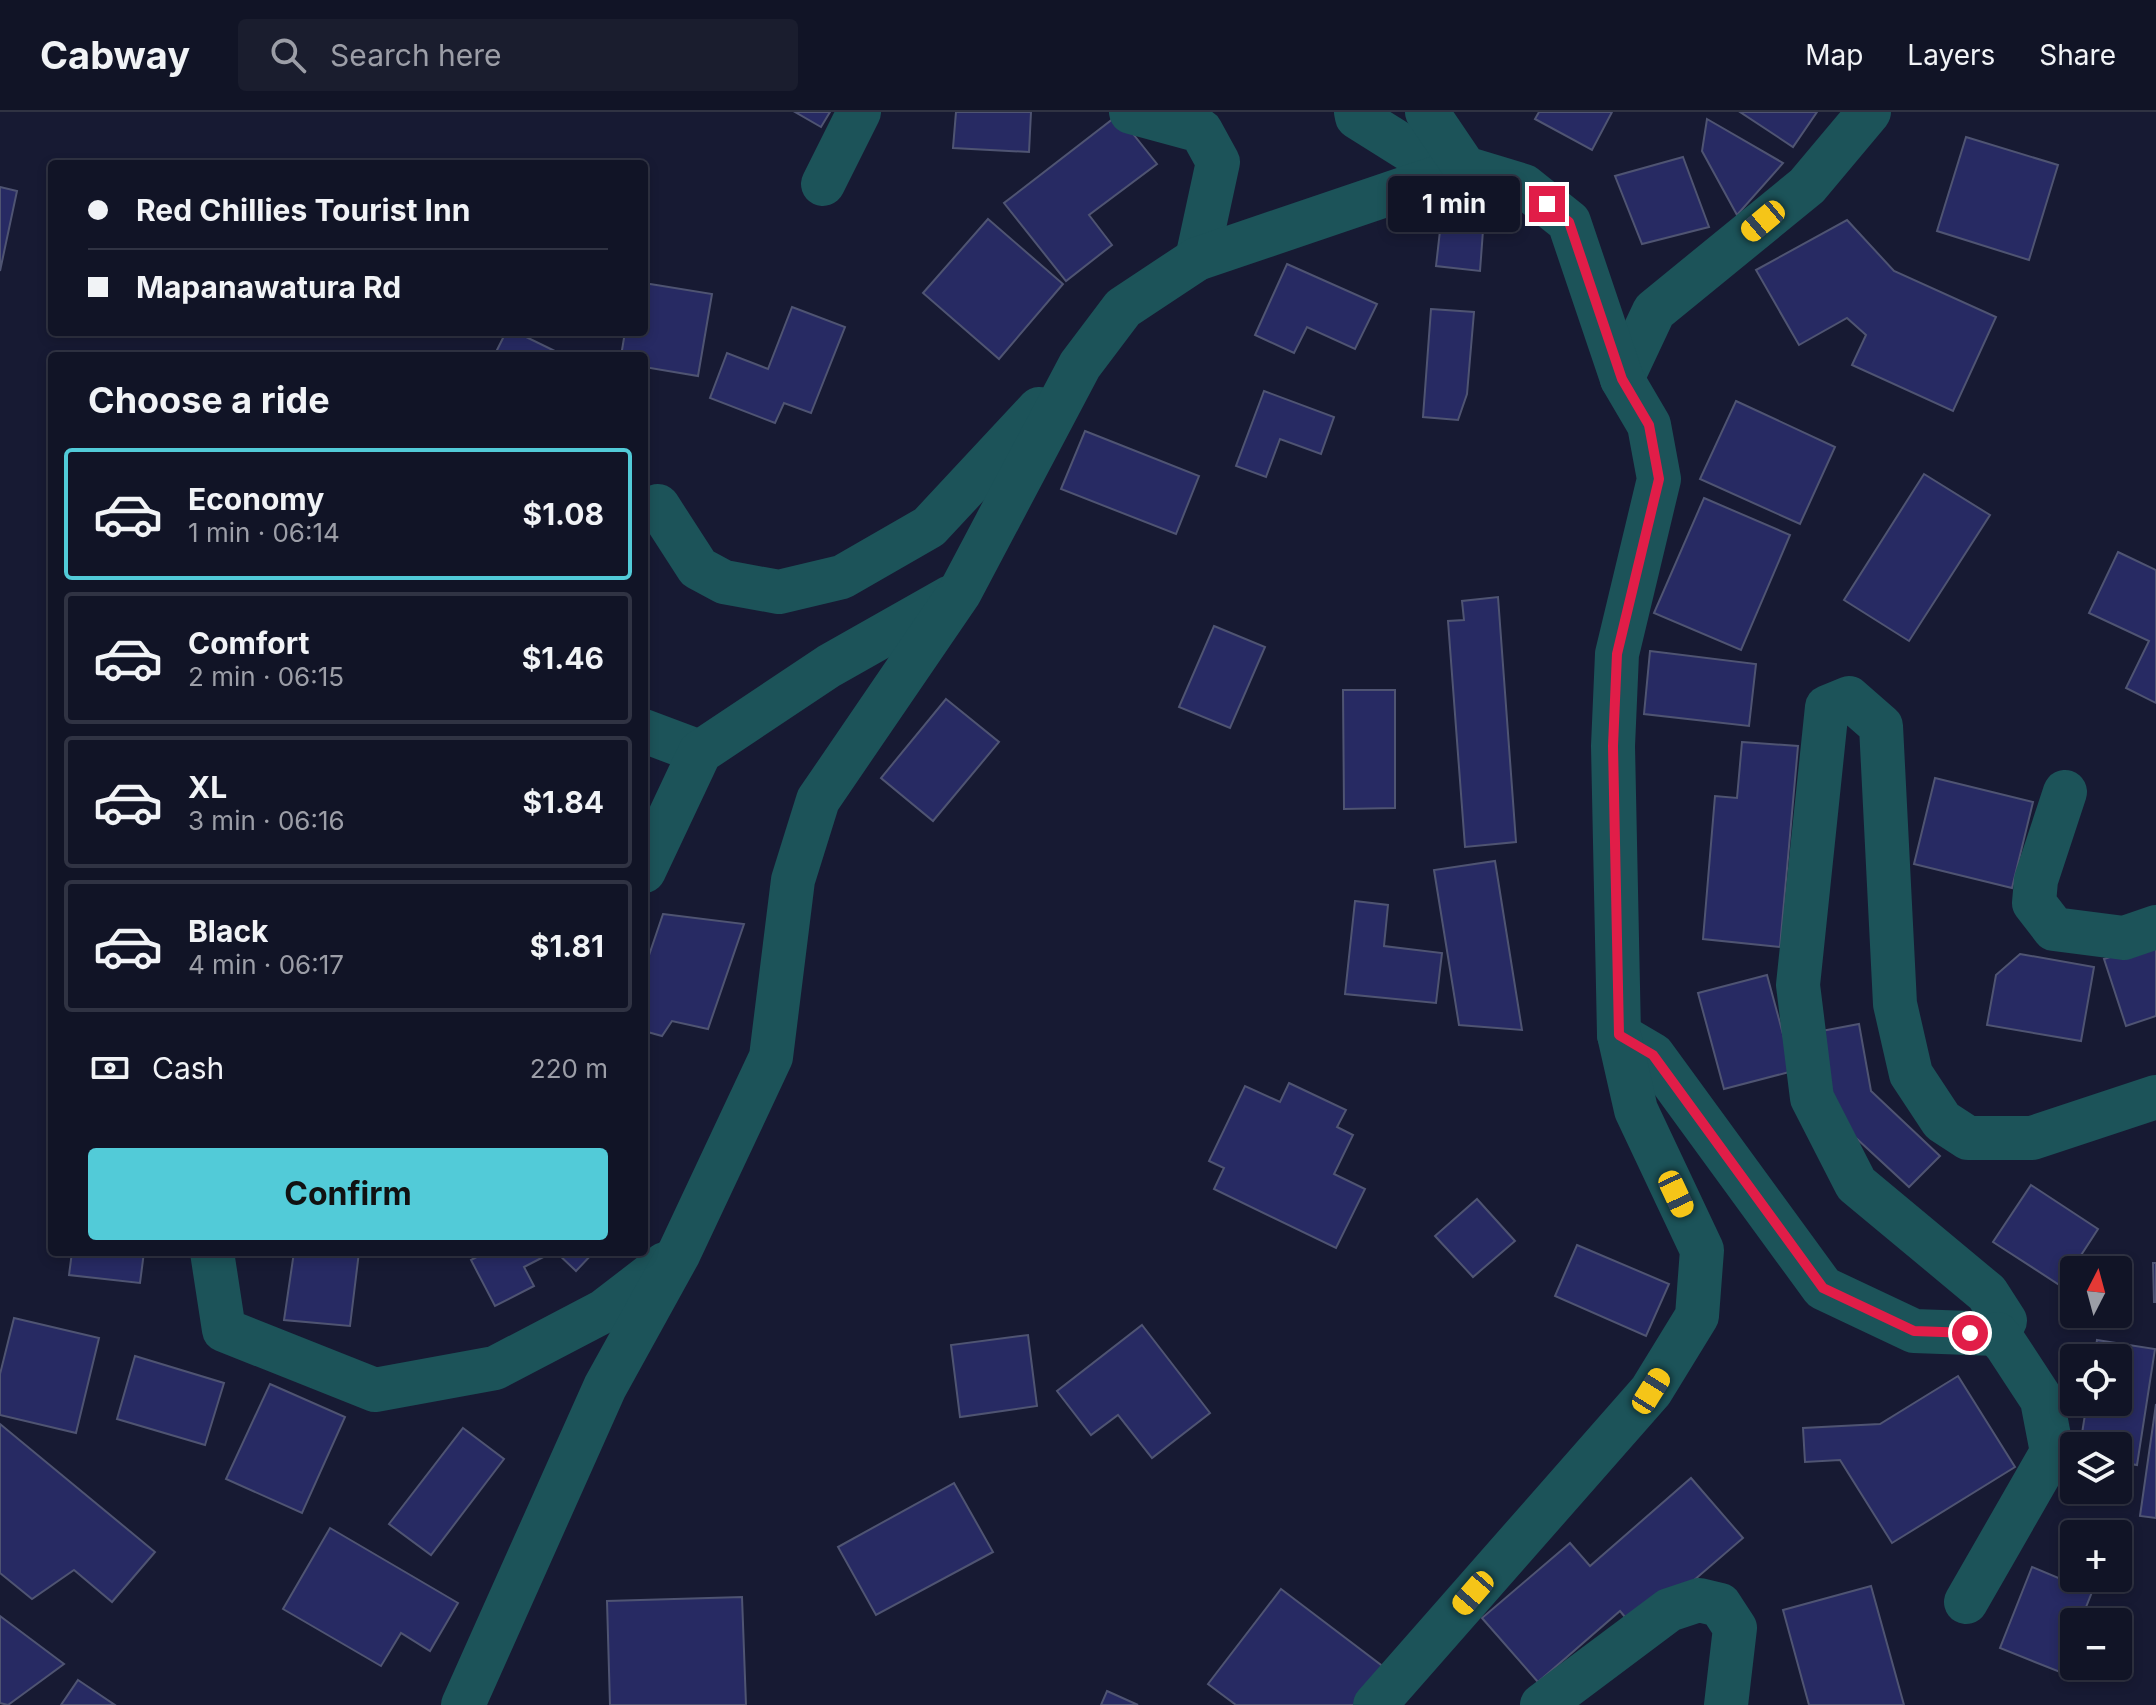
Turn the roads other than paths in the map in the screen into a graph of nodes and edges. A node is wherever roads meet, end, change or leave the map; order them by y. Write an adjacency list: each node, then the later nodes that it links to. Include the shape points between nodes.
1 (859, 112): 7 (street)
2 (1131, 112): 8 (street, via 1201,131 1218,162)
3 (1356, 112): 6 (street, via 1408,149)
4 (1427, 112): 6 (street)
5 (1869, 112): 10 (street, via 1807,186 1654,311)
6 (1465, 168): 8 (street); 10 (street, via 1524,186 1569,222)
7 (823, 184)
8 (1197, 259): 9 (street, via 1123,308)
9 (1080, 365): 11 (street, via 929,527 842,577 779,592 724,582 698,568); 12 (street)
10 (1622, 379): 18 (street, via 1649,425 1659,479 1617,654 1613,746)
11 (658, 506)
12 (960, 592): 14 (street, via 829,666); 20 (street, via 818,800 793,880 771,1057)
13 (648, 732): 14 (street)
14 (700, 752): 16 (street)
15 (2065, 792): 17 (street, via 2036,880 2034,903 2054,929 2124,938)
16 (648, 862)
17 (2156, 927)
18 (1619, 1035): 22 (street, via 1653,1055 1823,1288 1914,1331); 25 (street, via 1636,1110 1702,1250 1697,1316 1651,1391)
19 (2156, 1097): 22 (street, via 2032,1138 1968,1138 1942,1121 1911,1074 1895,1004 1881,726 1849,698 1827,707 1798,985 1812,1098 1856,1184 1987,1293 2005,1321)
20 (679, 1253): 21 (street, via 604,1311 495,1368 375,1390 224,1330); 24 (street, via 605,1387)
21 (213, 1256)
22 (1997, 1334): 23 (street, via 2042,1400 2052,1452)
23 (1966, 1602)
24 (463, 1705)
25 (1375, 1705)
26 (1542, 1705): 27 (street, via 1669,1610 1699,1600 1720,1605 1735,1628)
27 (1726, 1705)

